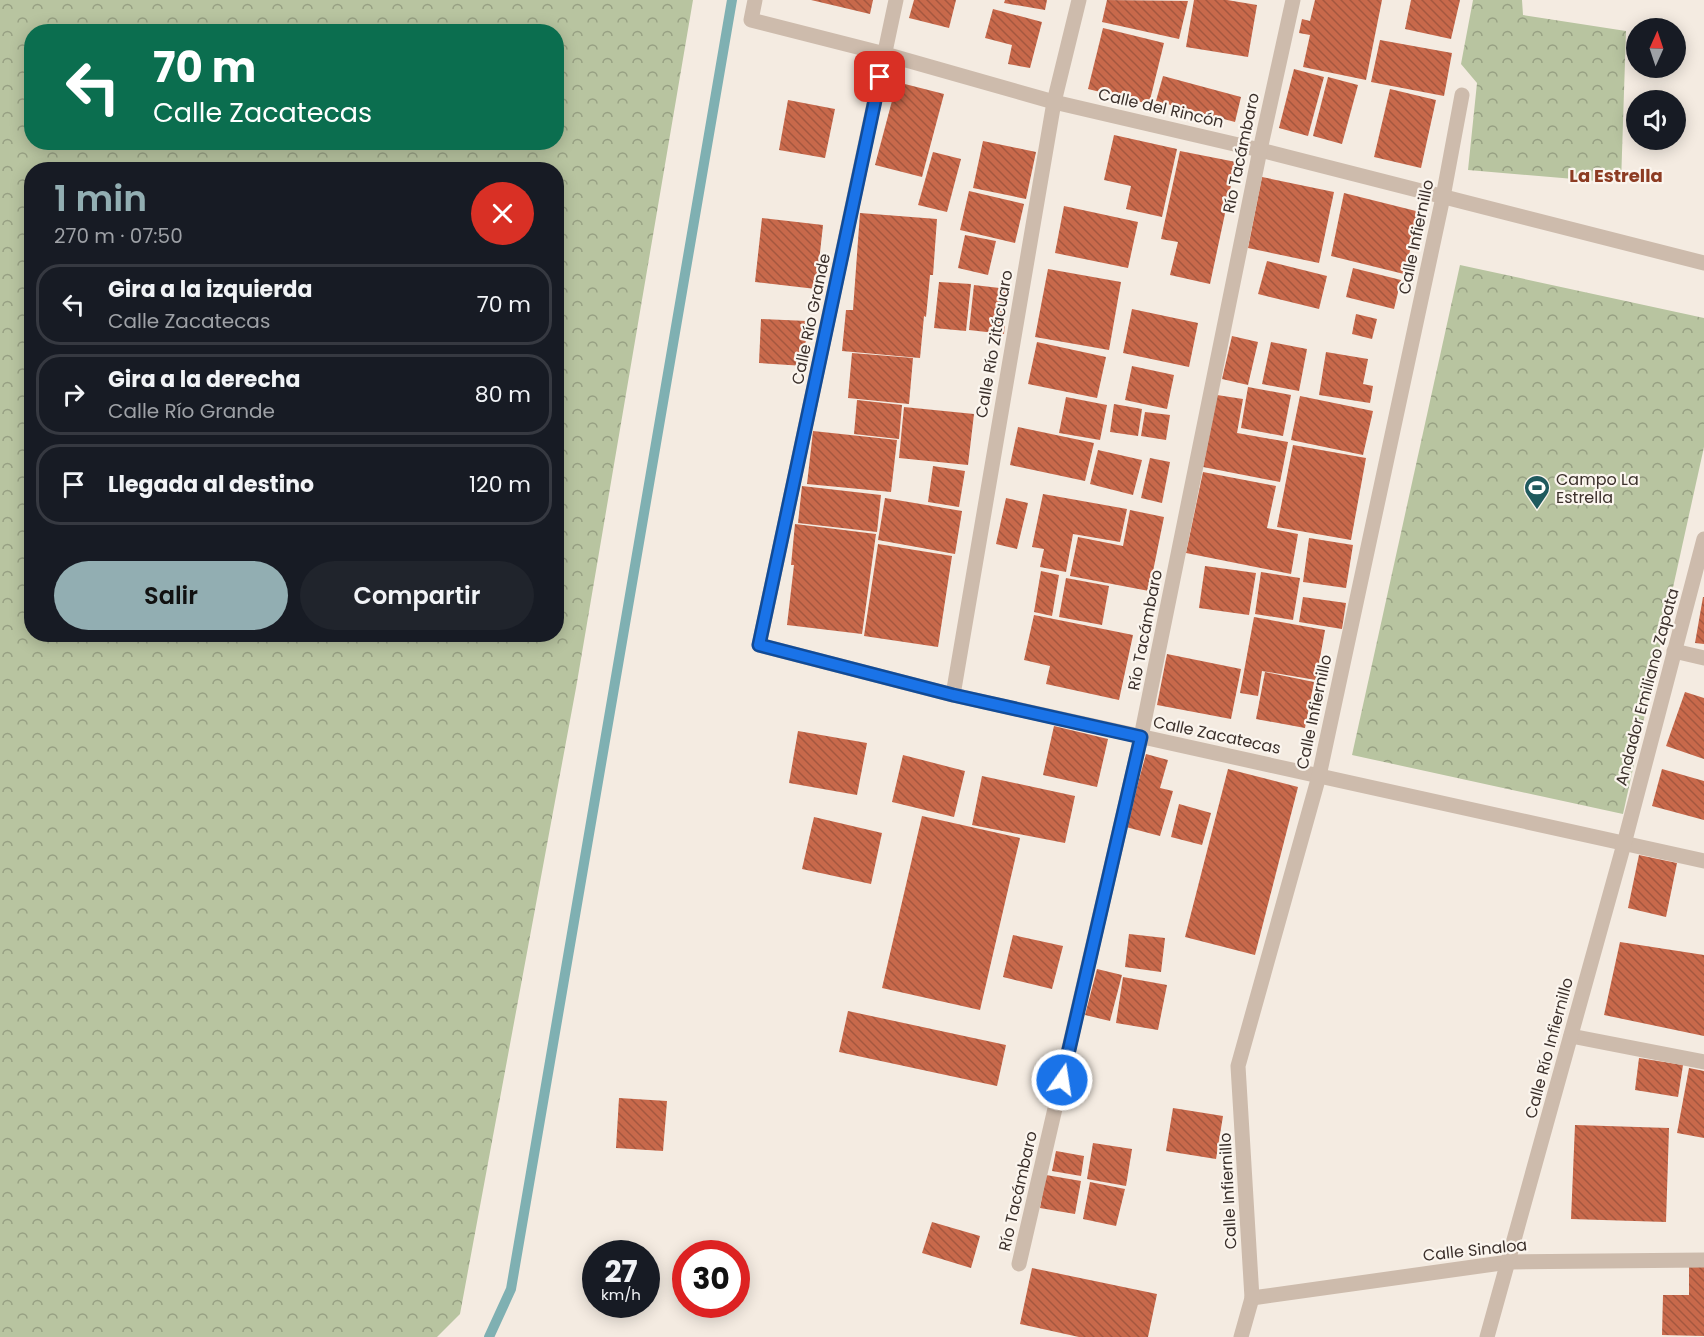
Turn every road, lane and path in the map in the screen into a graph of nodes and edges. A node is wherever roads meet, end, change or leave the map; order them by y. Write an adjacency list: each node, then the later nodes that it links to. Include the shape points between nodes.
1 (755, 0): 5 (street, Calle del Rincón, via 751,20)
2 (896, 0): 5 (street, Calle Río Grande)
3 (1079, 0): 7 (street, Calle Río Zitácuaro)
4 (1293, 0): 8 (street, Río Tacámbaro)
5 (885, 54): 7 (street, Calle del Rincón); 12 (street, Calle Río Grande)
6 (1462, 95): 9 (street, Calle Infiernillo)
7 (1054, 102): 8 (street, Calle del Rincón); 15 (street, Calle Río Zitácuaro)
8 (1260, 150): 9 (street, Calle del Rincón); 16 (street, Río Tacámbaro)
9 (1443, 197): 10 (street, Calle del Rincón); 17 (street, Calle Infiernillo)
10 (1704, 263)
11 (1704, 539): 13 (street, Andador Emiliano Zapata)
12 (759, 645): 15 (street, Calle Zacatecas)
13 (1674, 651): 14 (street); 18 (street, Andador Emiliano Zapata)
14 (1704, 658)
15 (953, 695): 16 (street, Calle Zacatecas)
16 (1141, 737): 17 (street, Calle Zacatecas); 24 (street, Río Tacámbaro)
17 (1319, 776): 18 (street, Calle Zacatecas); 25 (street, Calle Infiernillo, via 1238,1066)
18 (1624, 844): 19 (street, Calle Zacatecas); 20 (street, Calle Río Infiernillo)
19 (1704, 861)
20 (1571, 1036): 21 (street); 23 (street, Calle Río Infiernillo)
21 (1704, 1062)
22 (1704, 1260): 23 (street, Calle Sinaloa)
23 (1509, 1262): 25 (street, Calle Sinaloa); 27 (street, Calle Río Infiernillo)
24 (1019, 1264)
25 (1252, 1298): 26 (street, Calle Infiernillo)
26 (1241, 1337)
27 (1487, 1337)

